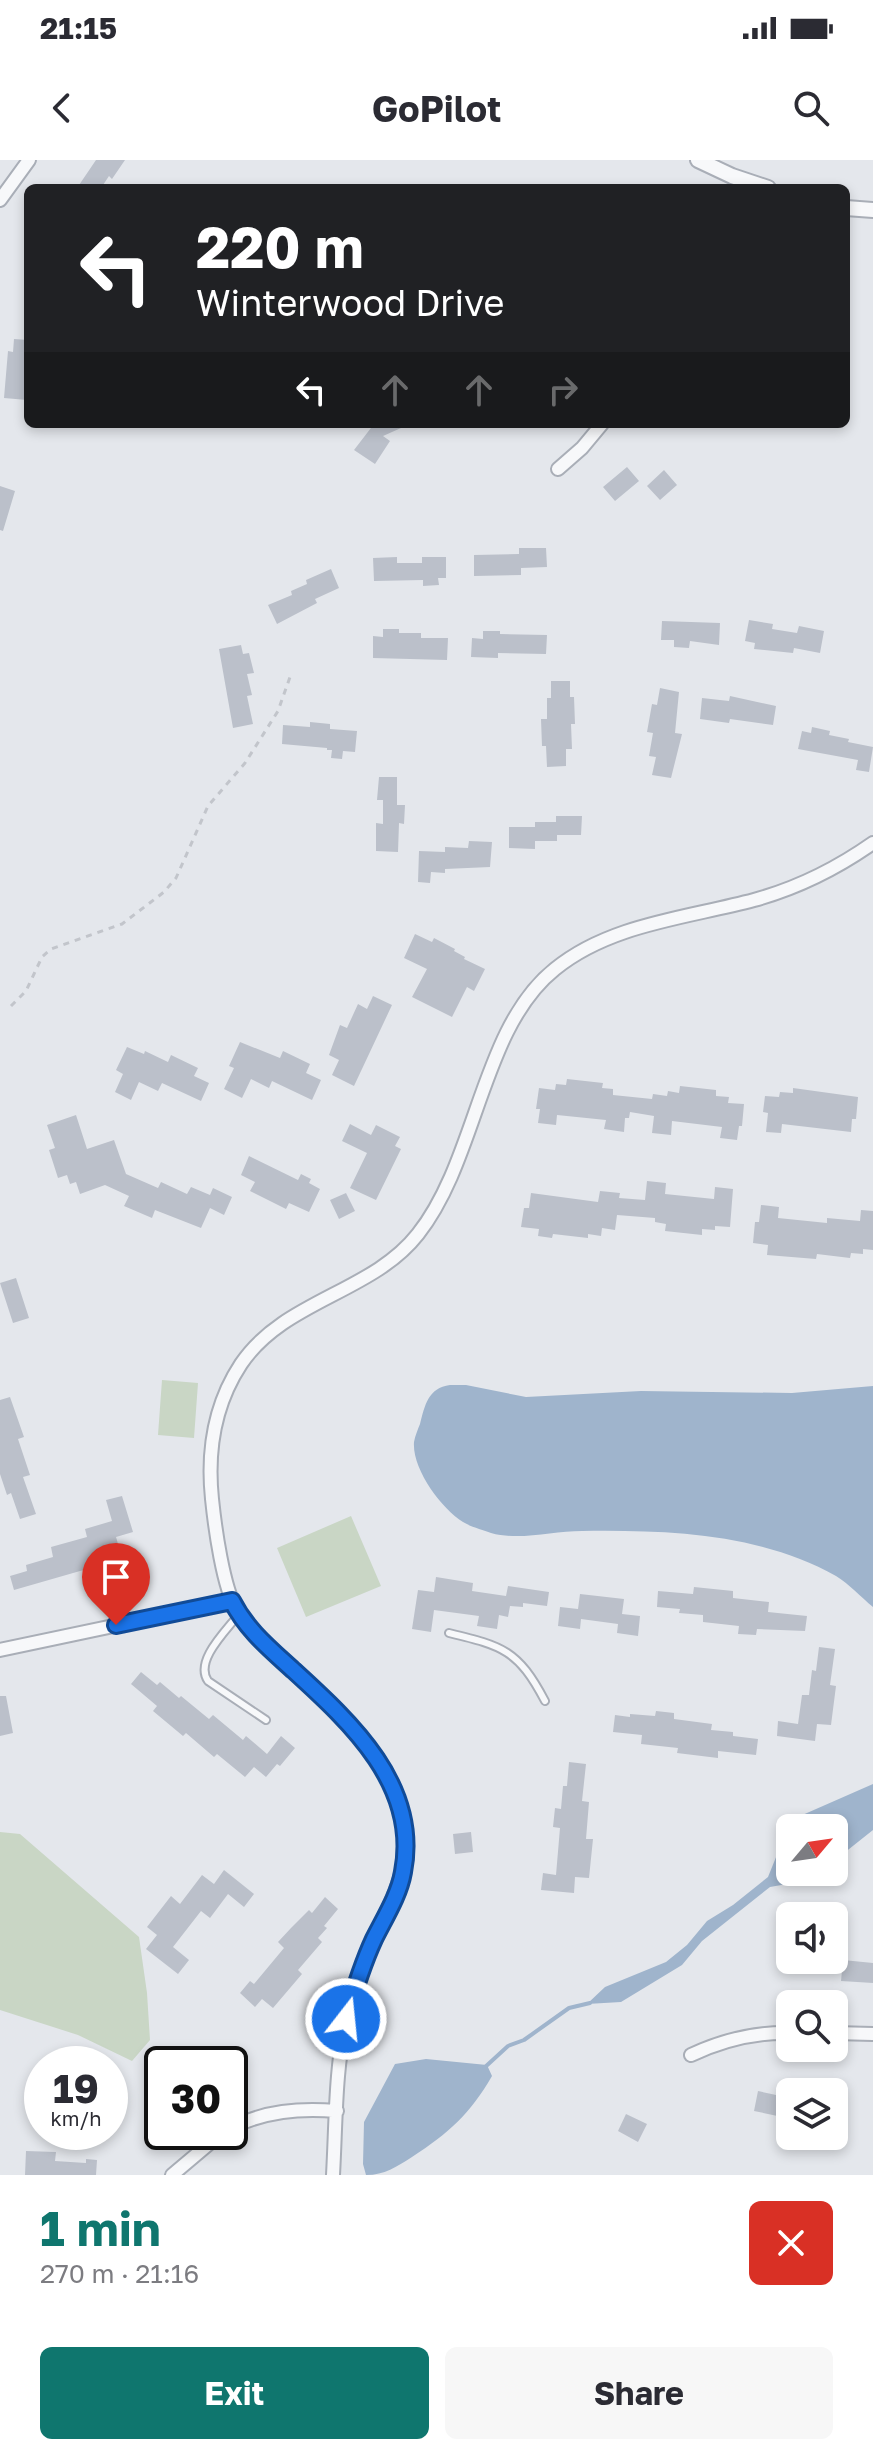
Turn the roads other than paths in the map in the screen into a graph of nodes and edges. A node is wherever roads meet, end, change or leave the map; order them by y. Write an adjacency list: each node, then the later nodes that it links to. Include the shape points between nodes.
1 (29, 160): 4 (street)
2 (698, 160): 3 (street)
3 (758, 184)
4 (0, 200)
5 (850, 208): 6 (street)
6 (873, 210)
7 (599, 428): 8 (street)
8 (558, 469)
9 (873, 843): 10 (street, via 790,888 601,941 539,983 506,1035 450,1182 421,1231 397,1256 295,1314 265,1338 231,1381 215,1421 209,1472)
10 (232, 1601): 11 (street); 13 (street)
11 (239, 1614): 15 (lane, via 203,1664 204,1675); 20 (street, via 375,1754 392,1782 402,1814 403,1874 352,1998 341,2048)
12 (449, 1633): 14 (lane, via 505,1649 534,1680)
13 (0, 1650)
14 (545, 1701)
15 (266, 1720)
16 (848, 2033): 18 (street)
17 (776, 2034): 19 (street, via 719,2042)
18 (873, 2034)
19 (691, 2055)
20 (337, 2111): 21 (street, via 301,2108); 24 (street)
21 (248, 2121)
22 (202, 2150): 23 (street)
23 (172, 2175)
24 (333, 2175)

